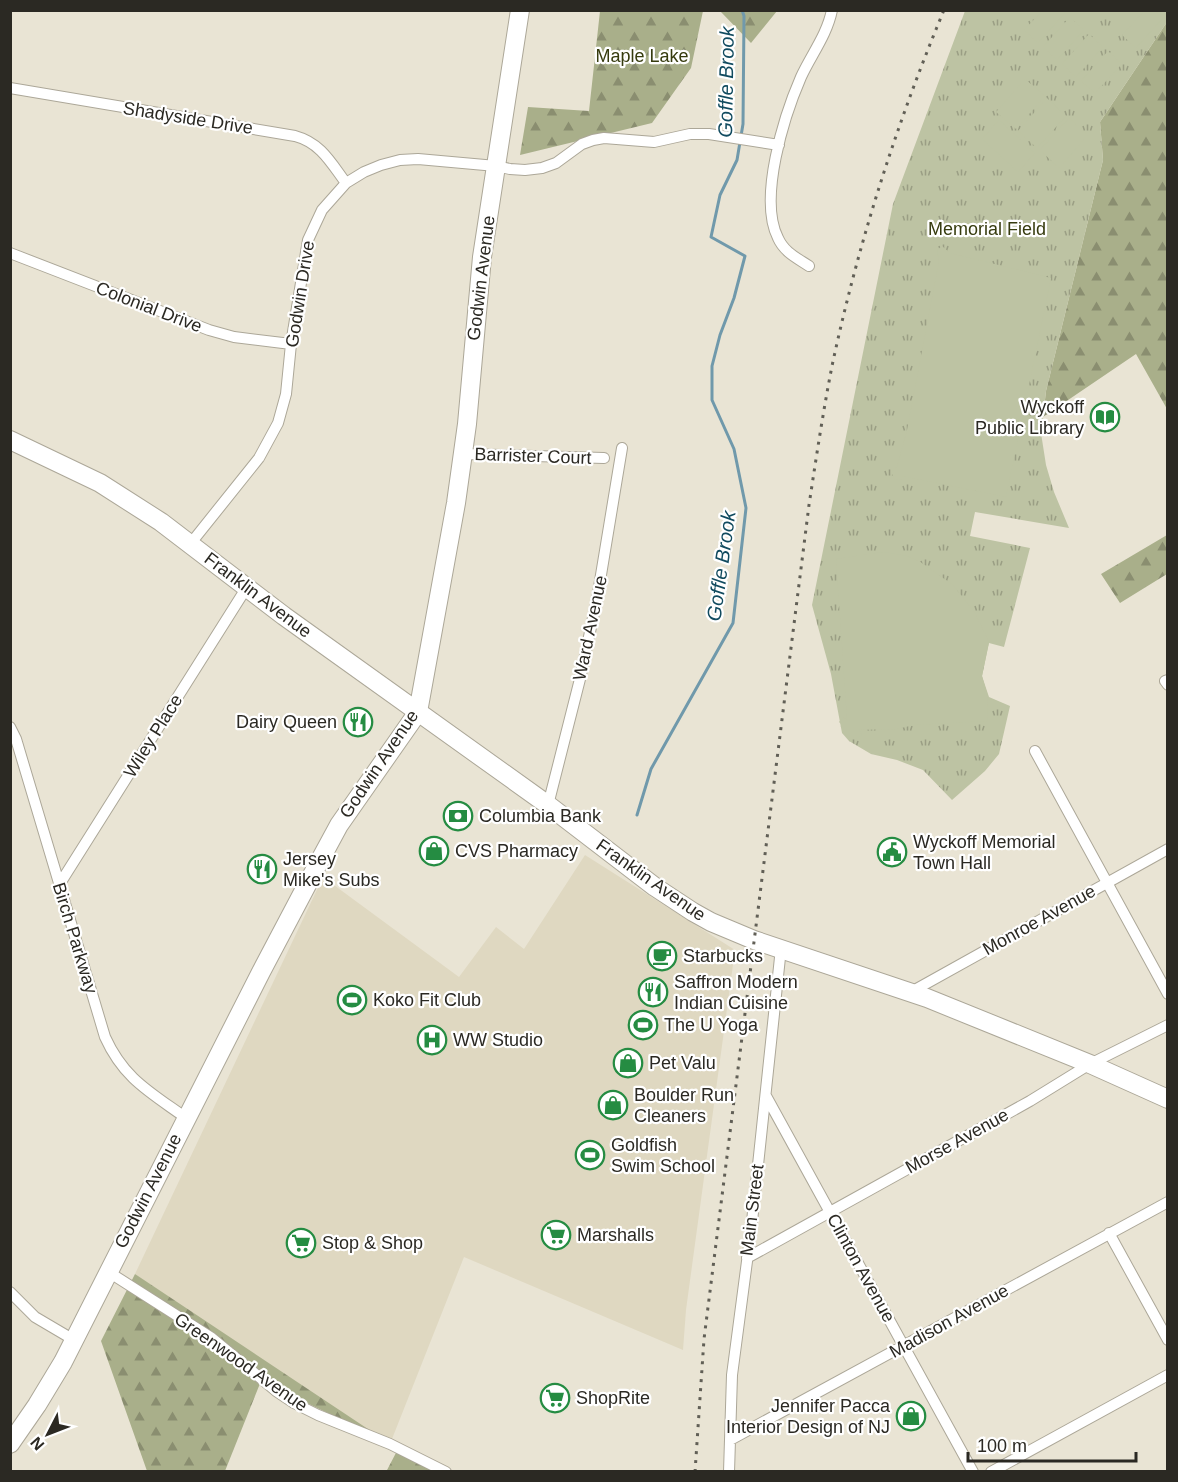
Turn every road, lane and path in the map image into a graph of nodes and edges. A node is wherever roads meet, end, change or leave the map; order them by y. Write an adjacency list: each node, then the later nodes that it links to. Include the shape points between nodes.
1 (520, 10): 5 (main road, Godwin Avenue)
2 (832, 10): 4 (street, via 789,106)
3 (10, 88): 6 (street, Shadyside Drive, via 304,138 322,151)
4 (779, 145): 5 (street, Godwin Drive, via 709,134 654,142 604,138 582,144 542,168); 8 (street, via 772,185 774,227 784,248)
5 (496, 166): 6 (street, Godwin Drive, via 400,160 372,168); 12 (main road, Godwin Avenue, via 482,257)
6 (346, 183): 9 (street, Godwin Drive, via 322,210 308,240)
7 (10, 253): 9 (street, Colonial Drive, via 209,330)
8 (808, 266)
9 (291, 344): 14 (street, Godwin Drive, via 286,394 278,423 259,458)
10 (10, 440): 14 (main road, Franklin Avenue, via 100,483)
11 (622, 448): 19 (street, Ward Avenue, via 597,599)
12 (463, 454): 13 (street, Barrister Court); 16 (main road, Godwin Avenue)
13 (604, 458)
14 (190, 543): 15 (main road, Franklin Avenue)
15 (247, 587): 16 (main road, Franklin Avenue); 22 (street, Wiley Place)
16 (418, 712): 19 (main road, Franklin Avenue); 30 (main road, Godwin Avenue, via 339,825)
17 (10, 727): 22 (street, Birch Parkway)
18 (1035, 751): 21 (street)
19 (548, 805): 23 (main road, Franklin Avenue, via 693,912 729,930)
20 (1167, 849): 21 (street, Monroe Avenue)
21 (1107, 882): 24 (street, Monroe Avenue); 25 (street)
22 (59, 885): 30 (street, Birch Parkway, via 112,1053 133,1079)
23 (781, 948): 24 (main road, Franklin Avenue); 28 (street, Main Street)
24 (911, 992): 27 (main road, Franklin Avenue)
25 (1167, 994)
26 (1167, 1025): 27 (street, Morse Avenue)
27 (1090, 1064): 29 (main road, Franklin Avenue); 32 (street, Morse Avenue)
28 (766, 1096): 32 (street, Clinton Avenue); 34 (street, Main Street)
29 (1167, 1099)
30 (186, 1118): 35 (main road, Godwin Avenue)
31 (1167, 1202): 33 (street, Madison Avenue)
32 (830, 1212): 34 (street, Morse Avenue); 39 (street, Clinton Avenue)
33 (1109, 1233): 38 (street); 39 (street, Madison Avenue)
34 (747, 1258): 41 (street, Main Street, via 732,1375)
35 (107, 1271): 37 (main road, Godwin Avenue); 43 (street, Greenwood Avenue, via 212,1338 294,1403)
36 (10, 1292): 37 (street, via 35,1317)
37 (74, 1340): 42 (main road, Godwin Avenue)
38 (1167, 1340)
39 (904, 1345): 41 (street, Madison Avenue); 45 (street, Clinton Avenue)
40 (1167, 1375): 46 (street)
41 (730, 1440): 44 (street, Main Street)
42 (10, 1444)
43 (446, 1472)
44 (729, 1472)
45 (973, 1472)
46 (991, 1472)

